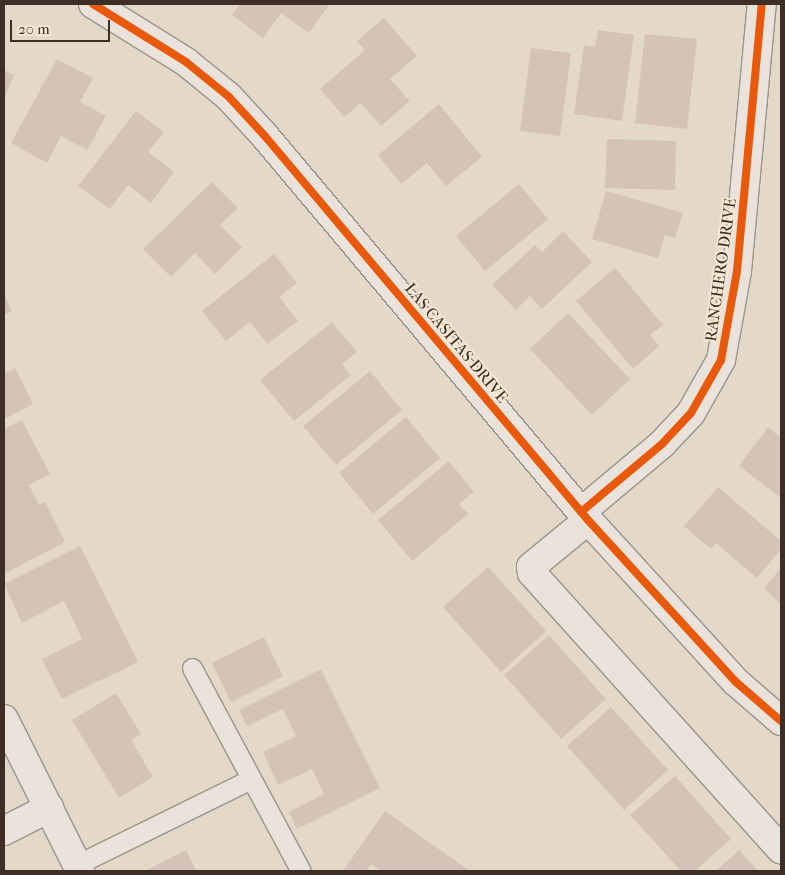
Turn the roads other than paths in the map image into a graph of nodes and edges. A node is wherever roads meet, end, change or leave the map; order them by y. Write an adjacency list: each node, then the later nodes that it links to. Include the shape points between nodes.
1 (93, 4): 3 (street, LAS CASITAS DRIVE)
2 (762, 4): 4 (street, RANCHERO DRIVE, via 737,271 721,360 691,413)
3 (132, 13): 4 (street, LAS CASITAS DRIVE, via 229,98 264,134)
4 (584, 516): 7 (street, LAS CASITAS DRIVE, via 736,682); 11 (street, RANCHERO DRIVE, via 531,567 532,573)
5 (192, 668): 8 (lane)
6 (4, 718): 9 (street)
7 (781, 721)
8 (251, 779): 12 (lane); 13 (lane)
9 (49, 808): 10 (street); 12 (street)
10 (4, 831)
11 (781, 850)
12 (78, 868)
13 (301, 871)

